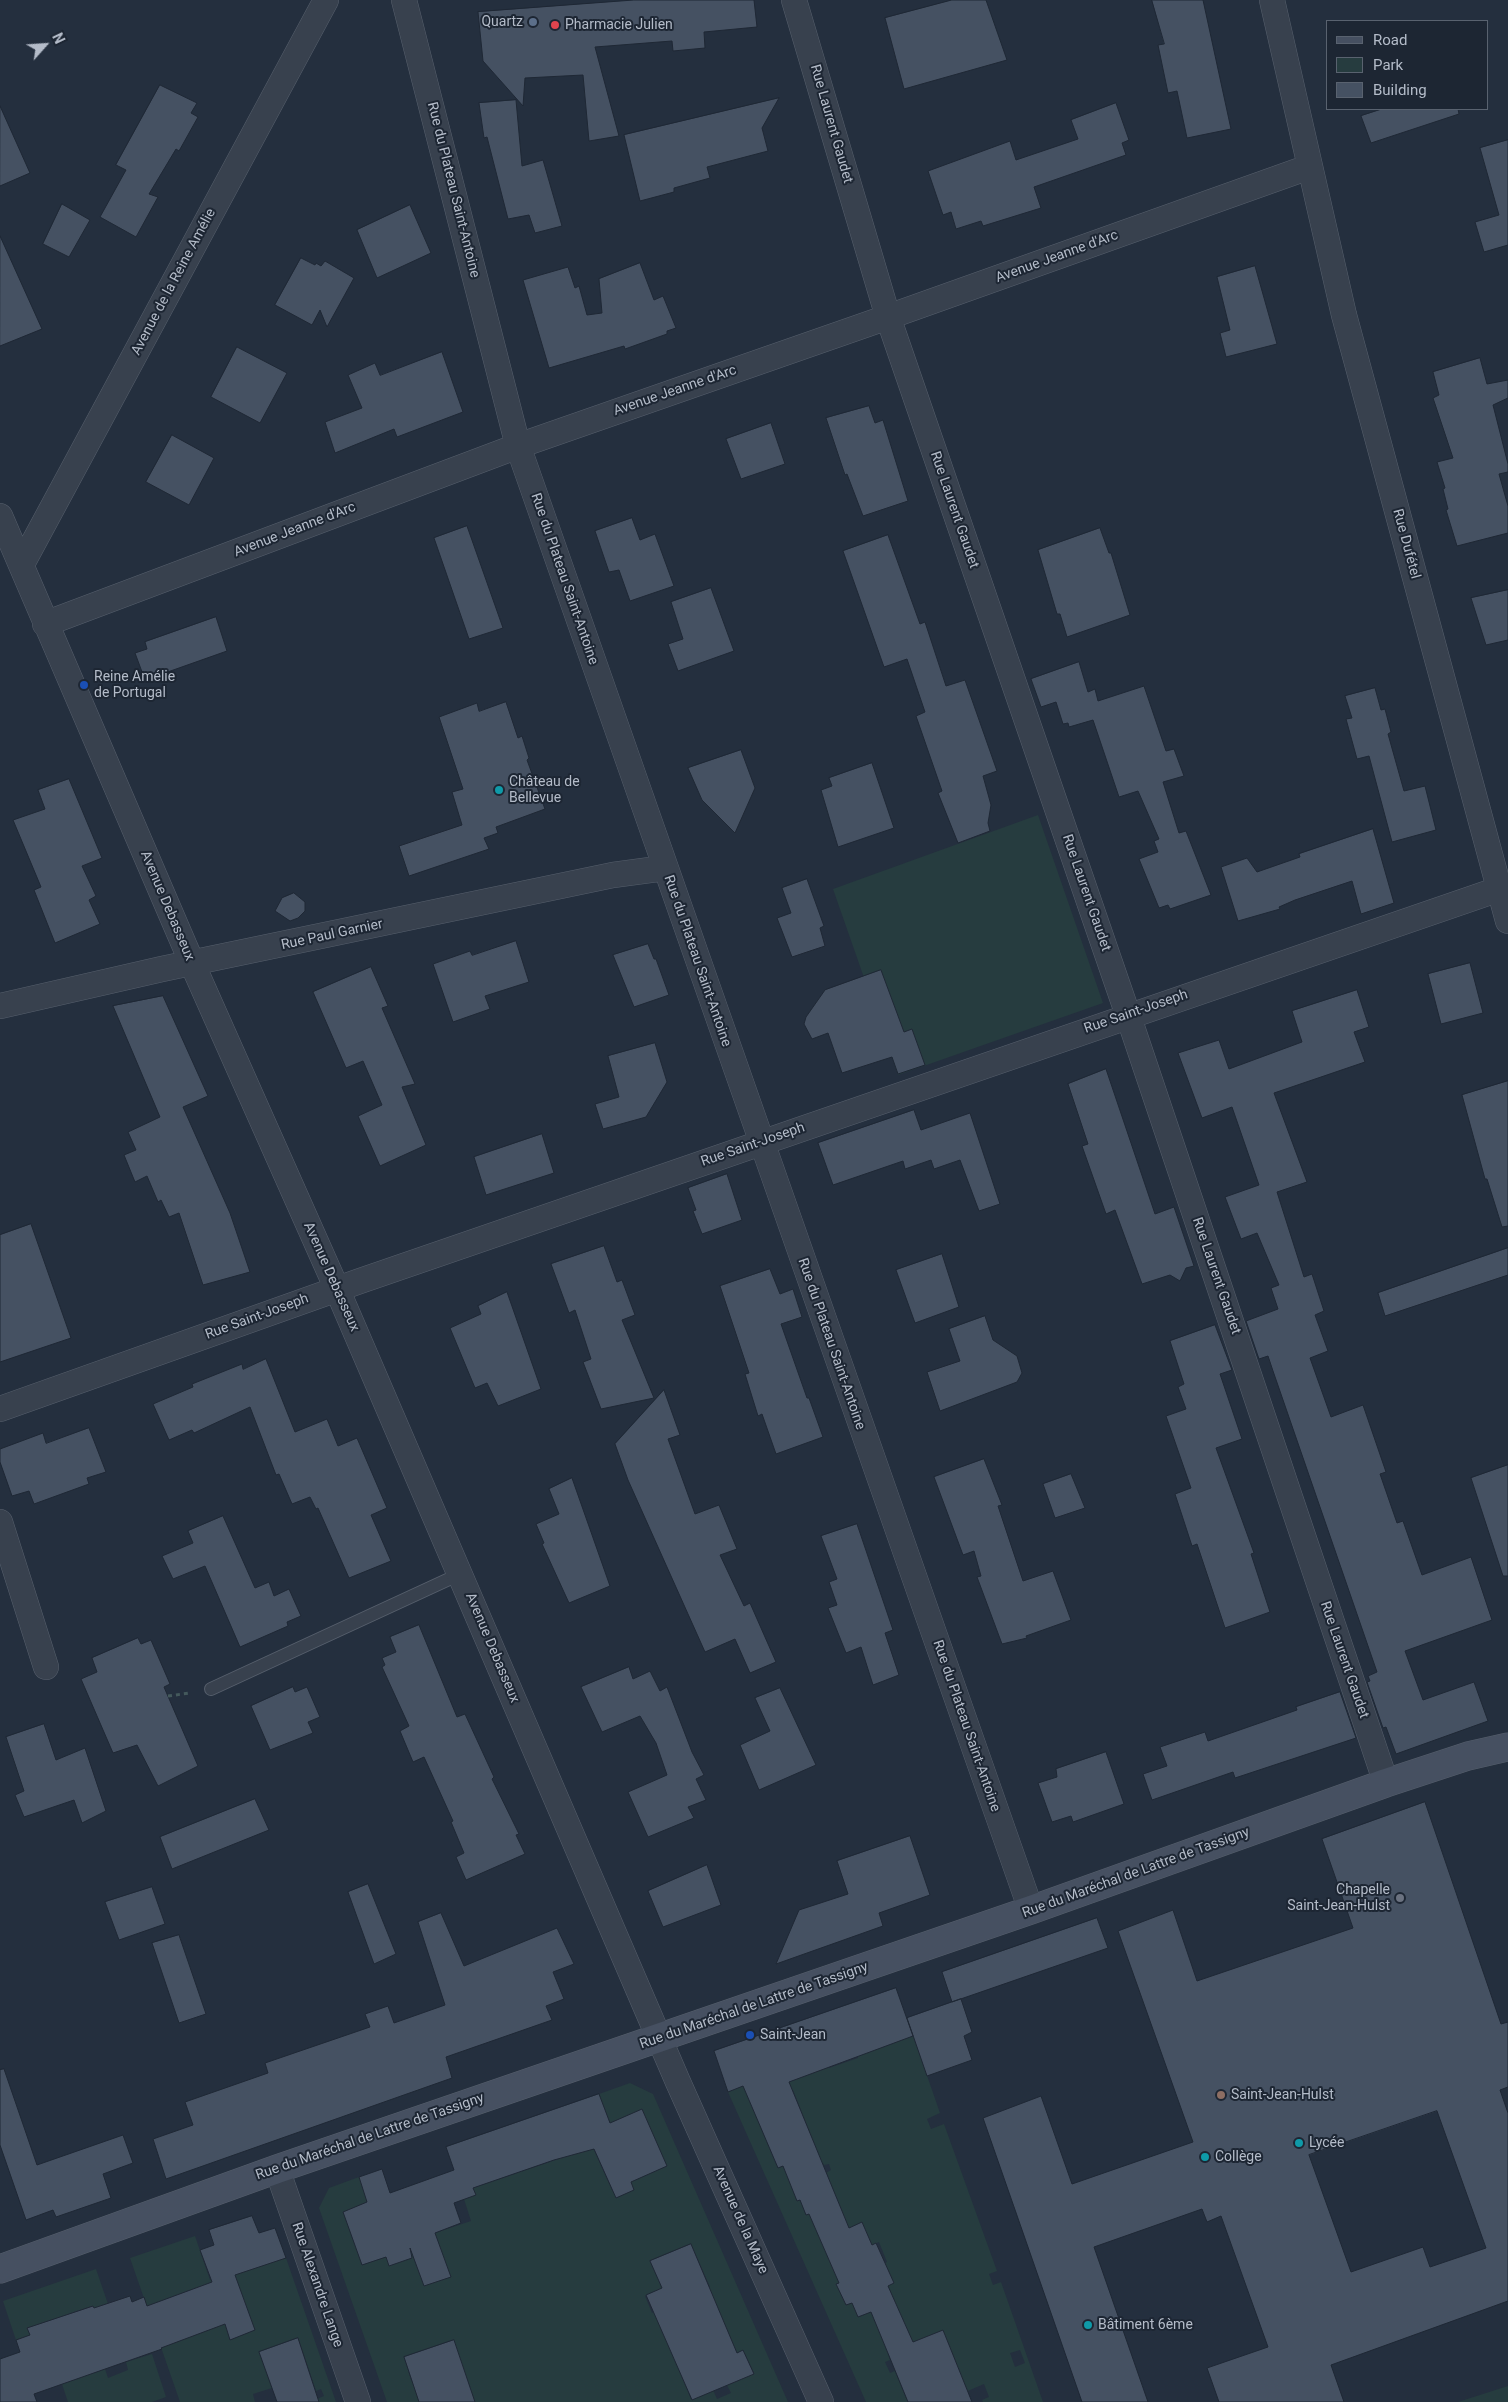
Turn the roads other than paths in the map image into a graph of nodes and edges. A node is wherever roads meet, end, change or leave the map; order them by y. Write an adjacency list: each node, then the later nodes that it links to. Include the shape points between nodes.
1 (326, 0): 9 (street, Avenue de la Reine Amélie)
2 (404, 0): 7 (street, Rue du Plateau Saint-Antoine)
3 (794, 0): 6 (street, Rue Laurent Gaudet)
4 (1272, 0): 5 (street, Rue Dufétel)
5 (1309, 167): 6 (street, Avenue Jeanne d'Arc); 12 (street, Rue Dufétel, via 1344,314)
6 (888, 318): 7 (street, Avenue Jeanne d'Arc); 16 (street, Rue Laurent Gaudet)
7 (518, 446): 10 (street, Avenue Jeanne d'Arc); 11 (street, Rue du Plateau Saint-Antoine)
8 (0, 516): 9 (street, Avenue Debasseux)
9 (22, 564): 10 (street, Avenue Debasseux)
10 (45, 624): 14 (street, Avenue Debasseux)
11 (665, 868): 14 (street, Rue Paul Garnier, via 613,875); 17 (street, Rue du Plateau Saint-Antoine)
12 (1504, 887): 13 (street, Rue Dufétel); 16 (street, Rue Saint-Joseph)
13 (1508, 921)
14 (192, 963): 15 (street, Rue Paul Garnier); 18 (street, Avenue Debasseux)
15 (0, 1006)
16 (1128, 1015): 17 (street, Rue Saint-Joseph); 25 (street, Rue Laurent Gaudet)
17 (760, 1142): 18 (street, Rue Saint-Joseph); 26 (street, Rue du Plateau Saint-Antoine)
18 (337, 1289): 19 (street, Rue Saint-Joseph); 21 (street, Avenue Debasseux)
19 (0, 1409)
20 (0, 1522): 22 (street)
21 (460, 1574): 23 (lane); 27 (street, Avenue Debasseux)
22 (46, 1667)
23 (211, 1689)
24 (1508, 1747): 25 (main road, Rue du Maréchal de Lattre de Tassigny, via 1468,1756)
25 (1386, 1783): 26 (main road, Rue du Maréchal de Lattre de Tassigny)
26 (1031, 1910): 27 (main road, Rue du Maréchal de Lattre de Tassigny)
27 (660, 2038): 28 (main road, Rue du Maréchal de Lattre de Tassigny); 31 (street, Avenue de la Maye)
28 (277, 2169): 29 (main road, Rue du Maréchal de Lattre de Tassigny); 30 (street, Rue Alexandre Lange)
29 (0, 2268)
30 (358, 2402)
31 (821, 2402)

